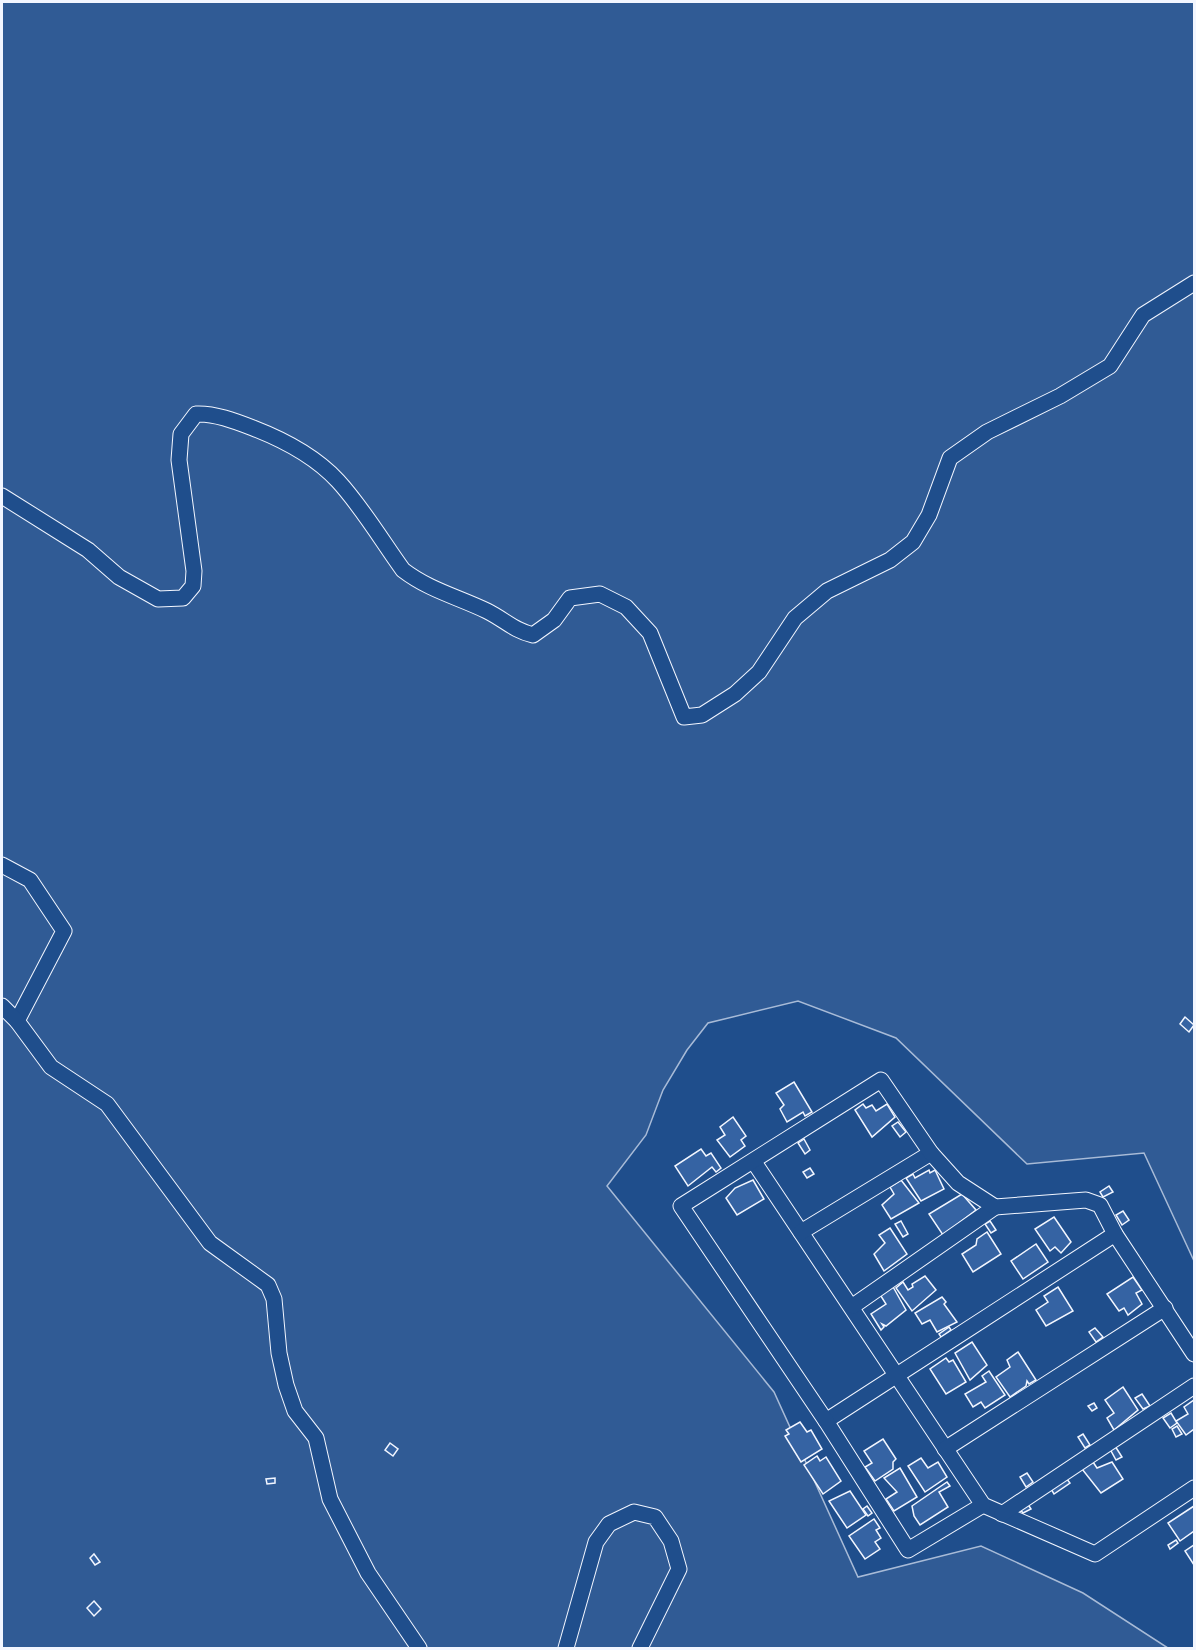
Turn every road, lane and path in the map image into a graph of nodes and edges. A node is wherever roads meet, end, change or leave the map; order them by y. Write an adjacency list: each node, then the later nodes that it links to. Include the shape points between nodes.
1 (1194, 283): 2 (street, via 1143,315 1110,366 987,432 950,458 929,515 913,542 890,560 827,591 795,618 759,672 735,694 702,715 684,717 650,633 626,607 600,594 581,595 570,598 554,620 533,635 516,631 491,613 412,578 338,481 306,454 235,421 196,414 181,434 179,460 194,571 193,586 183,598 158,599 119,577 79,544)
2 (2, 496)
3 (2, 865): 5 (street, via 30,880 64,931)
4 (2, 1006): 5 (street)
5 (17, 1021): 21 (street, via 51,1067 107,1104 210,1243 268,1285 274,1299 286,1385 294,1411 316,1438 330,1499 368,1573)
6 (932, 1154): 7 (street, via 881,1080); 8 (street, via 958,1182); 9 (street)
7 (754, 1162): 9 (street); 16 (street, via 681,1206)
8 (995, 1207): 10 (street, via 1086,1200 1100,1205); 11 (street)
9 (801, 1233): 11 (street)
10 (1115, 1234): 12 (street); 14 (street)
11 (853, 1306): 14 (street)
12 (1165, 1308): 13 (street); 17 (street)
13 (1194, 1354)
14 (897, 1377): 16 (street); 17 (street)
15 (1194, 1386): 20 (street)
16 (826, 1421): 19 (street, via 908,1550)
17 (945, 1449): 19 (street)
18 (1194, 1488): 20 (street, via 1095,1554)
19 (983, 1505): 20 (street)
20 (1002, 1514)
21 (419, 1648)
22 (566, 1648): 23 (street, via 596,1542 609,1524 634,1512 655,1517 671,1541 679,1569)
23 (640, 1648)

